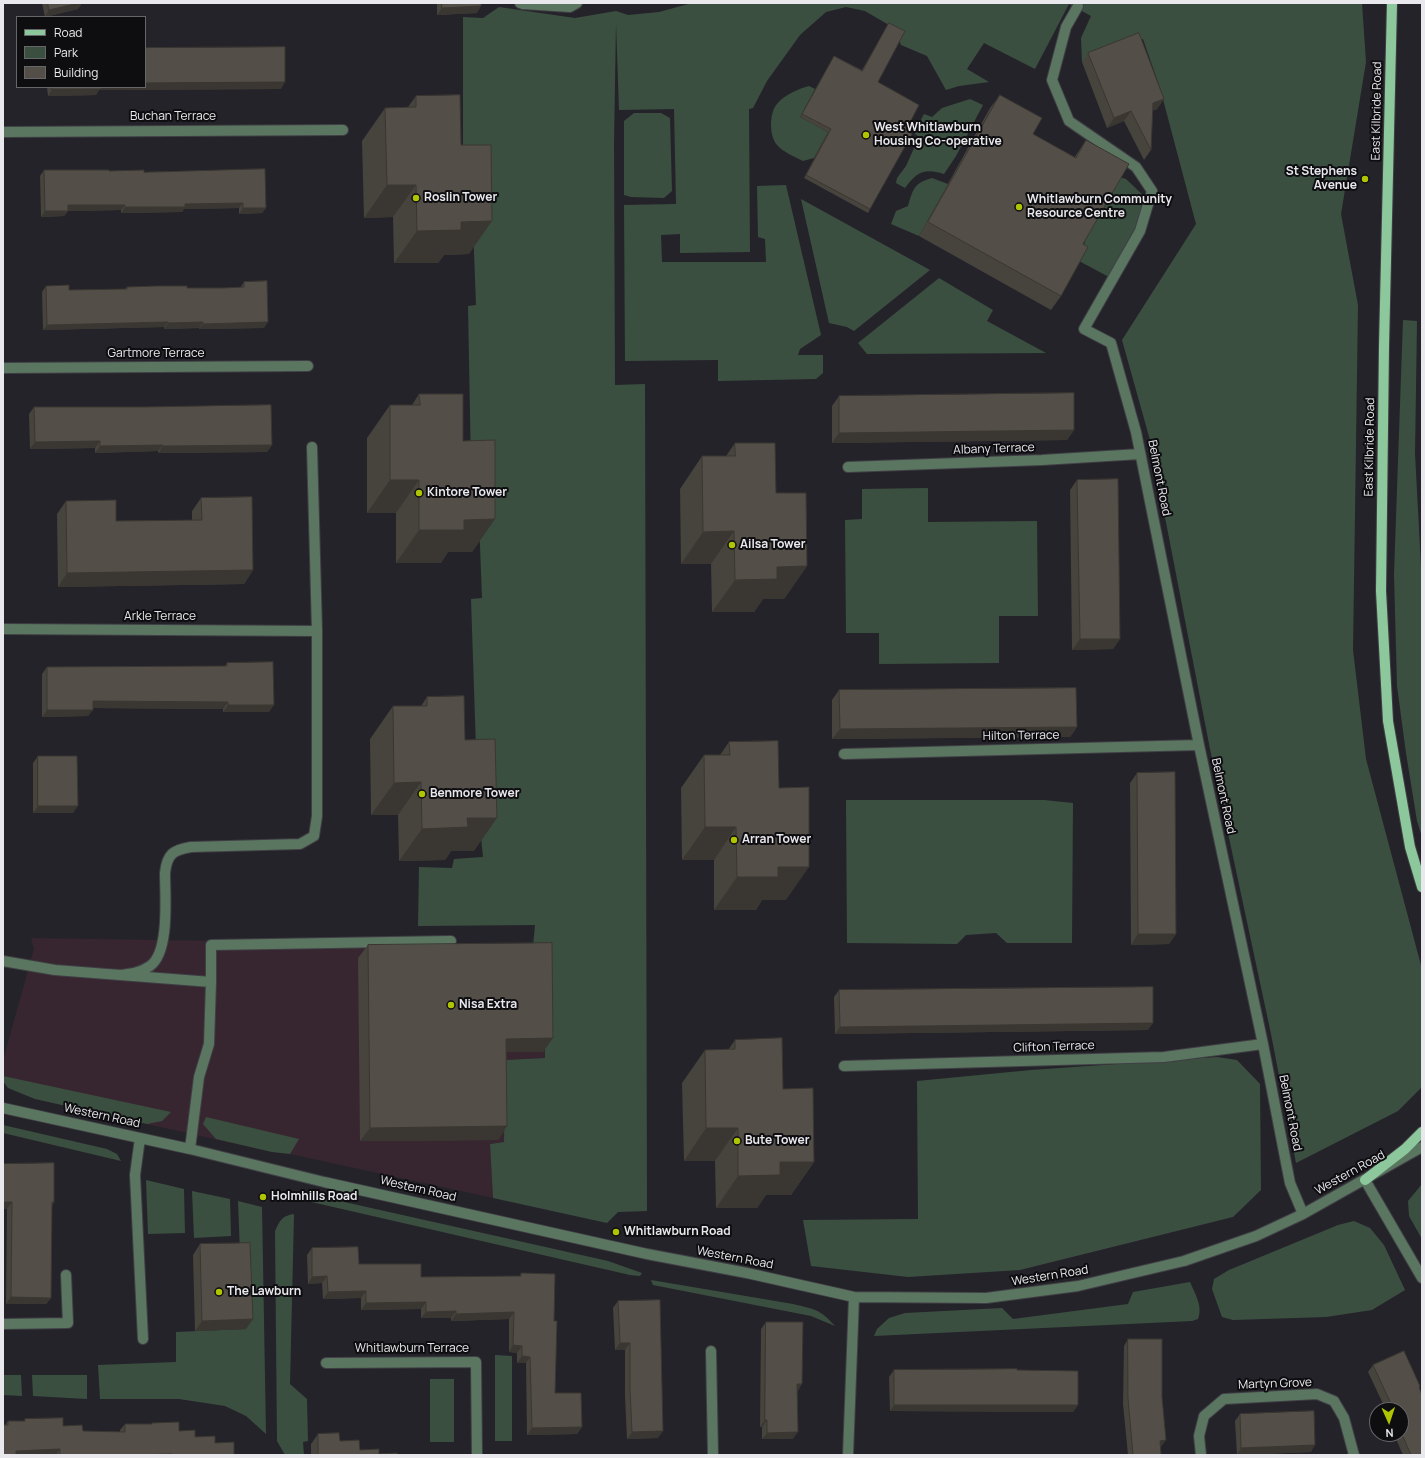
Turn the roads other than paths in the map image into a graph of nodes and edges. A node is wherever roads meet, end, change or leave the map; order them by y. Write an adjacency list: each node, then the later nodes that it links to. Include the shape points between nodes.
1 (520, 3): 2 (street, via 570,7)
2 (577, 3)
3 (1392, 3): 16 (main road, East Kilbride Road, via 1381,591 1388,721 1410,847)
4 (1078, 6): 10 (street, Belmont Road, via 1066,27 1052,80 1068,121 1136,166 1152,191 1140,231 1084,330 1111,343)
5 (343, 130): 6 (street, Buchan Terrace)
6 (3, 132)
7 (308, 366): 8 (street, Gartmore Terrace)
8 (3, 368)
9 (312, 447): 13 (street)
10 (1140, 454): 11 (street, Albany Terrace); 14 (street, Belmont Road)
11 (848, 467)
12 (3, 629): 13 (street, Arkle Terrace)
13 (317, 631): 19 (street, via 317,816 314,836 300,844 191,847 172,854 166,863 165,933 161,951 152,965 136,973)
14 (1199, 745): 15 (street, Hilton Terrace); 21 (street, Belmont Road)
15 (844, 754)
16 (1422, 887)
17 (451, 941): 20 (street, via 211,945)
18 (3, 962): 19 (street, via 55,970)
19 (118, 975): 20 (street)
20 (211, 982): 27 (street, via 209,1044 199,1077)
21 (1263, 1044): 22 (street, Clifton Terrace, via 1164,1057); 29 (street, Belmont Road, via 1290,1183)
22 (844, 1066)
23 (3, 1108): 25 (street, Western Road)
24 (1422, 1132): 28 (main road)
25 (140, 1138): 27 (street, Western Road); 34 (street, via 135,1175)
26 (1422, 1148): 28 (street, Western Road)
27 (190, 1149): 32 (street, Western Road, via 324,1182 647,1254)
28 (1365, 1180): 29 (street, Western Road); 31 (street)
29 (1303, 1214): 32 (street, Western Road, via 1256,1236 1184,1260 1078,1286 986,1298)
30 (66, 1275): 33 (street, via 68,1323)
31 (1422, 1278)
32 (854, 1297): 39 (street)
33 (3, 1324)
34 (143, 1339)
35 (712, 1351): 38 (street)
36 (326, 1363): 37 (street, Whitlawburn Terrace, via 476,1362)
37 (477, 1455)
38 (713, 1455)
39 (848, 1455)
40 (1201, 1455): 41 (street, Martyn Grove, via 1199,1436 1204,1416 1224,1399 1317,1394 1334,1401 1344,1418)
41 (1354, 1455)

